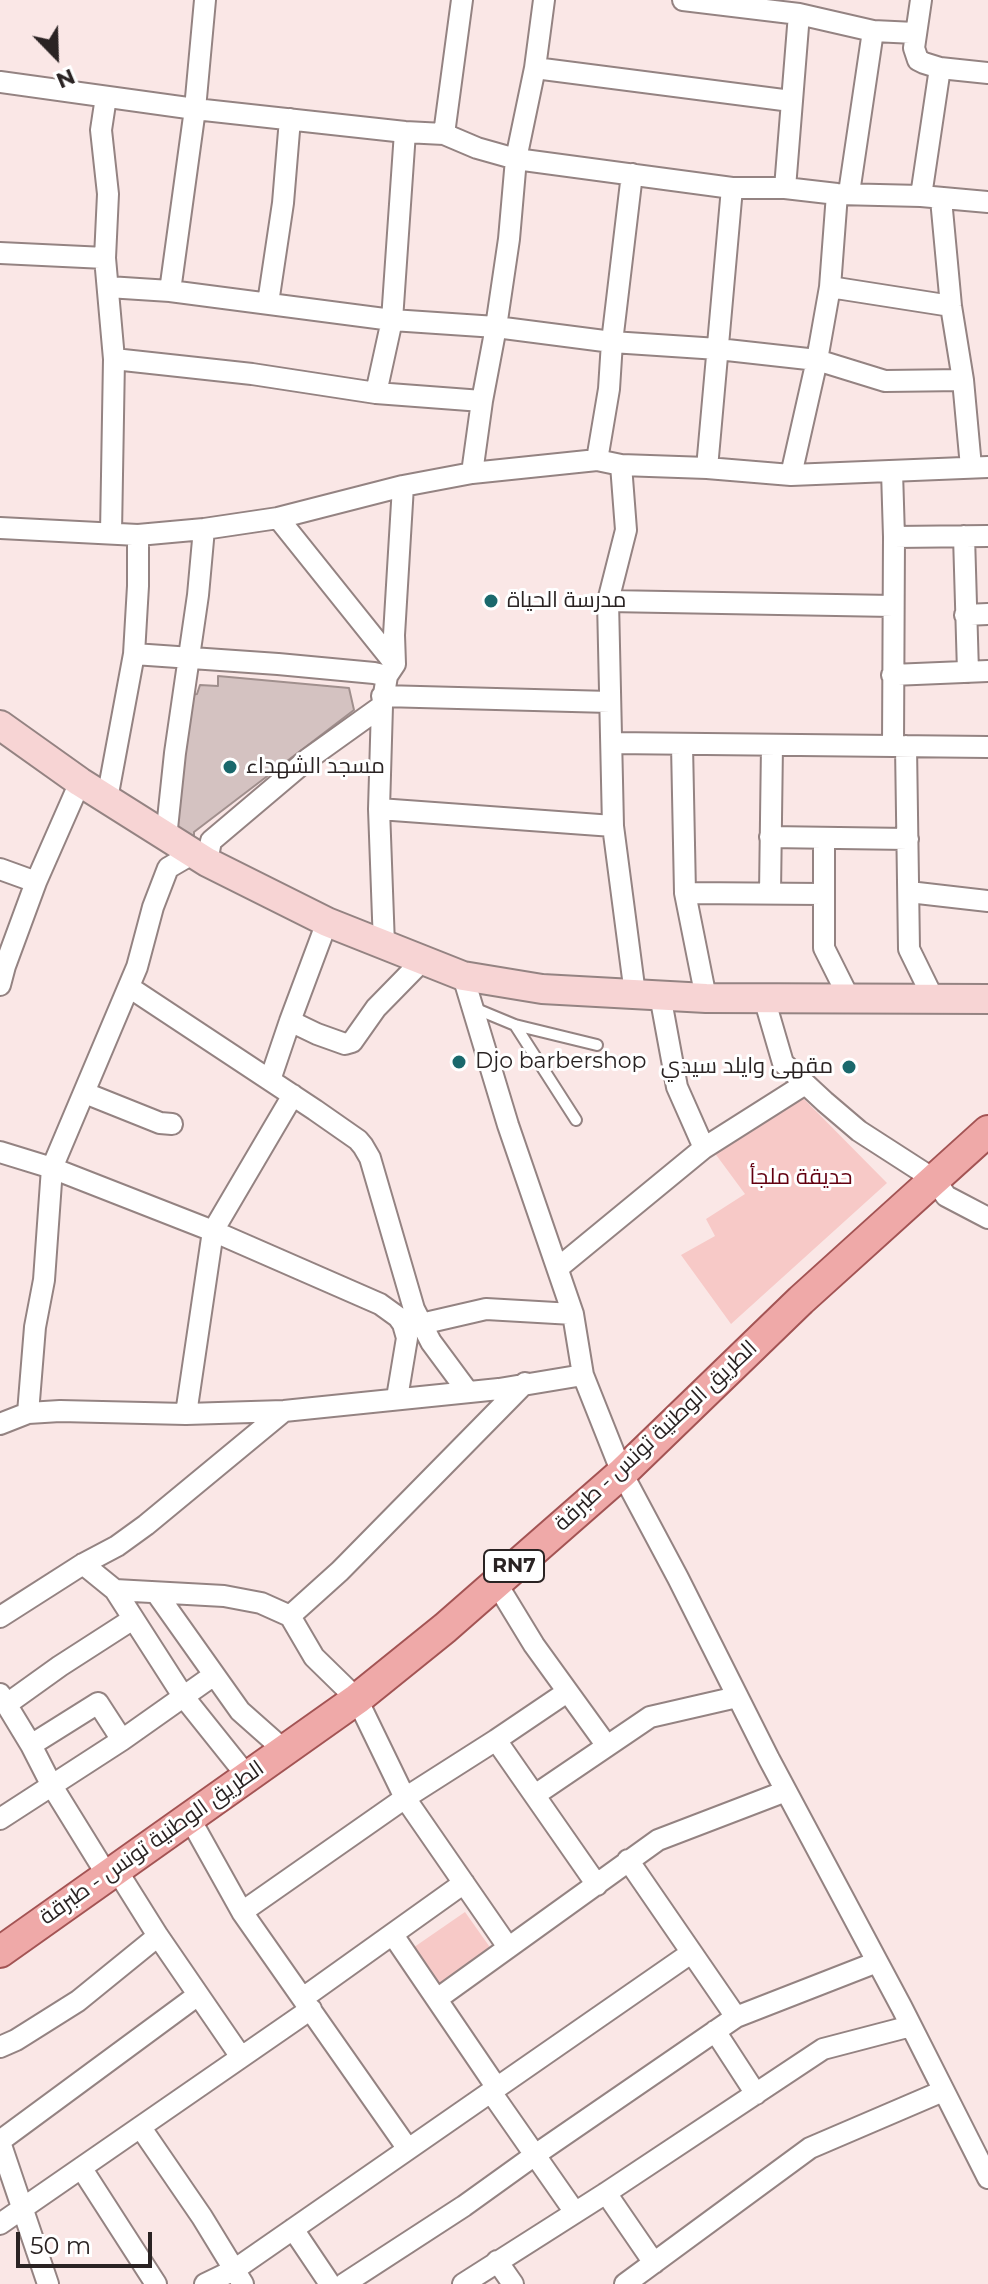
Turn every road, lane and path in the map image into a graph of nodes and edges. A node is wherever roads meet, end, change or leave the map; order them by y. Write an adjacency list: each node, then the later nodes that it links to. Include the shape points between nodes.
1 (205, 0): 15 (street)
2 (462, 0): 18 (street)
3 (544, 0): 9 (street)
4 (683, 0): 6 (street)
5 (921, 0): 8 (street)
6 (799, 14): 7 (street); 14 (street)
7 (873, 31): 8 (street); 23 (street)
8 (915, 33): 10 (street, via 918,60)
9 (535, 68): 14 (street); 19 (street)
10 (940, 68): 11 (street); 24 (street)
11 (988, 73)
12 (0, 82): 13 (street)
13 (106, 97): 15 (street); 28 (street, via 101,130 108,194)
14 (791, 101): 22 (street)
15 (195, 109): 16 (street); 31 (street)
16 (290, 119): 17 (street); 32 (street)
17 (405, 132): 18 (street); 34 (street)
18 (444, 134): 19 (street)
19 (516, 159): 20 (street); 35 (street)
20 (632, 174): 21 (street); 36 (street)
21 (732, 188): 22 (street); 37 (street)
22 (785, 188): 23 (street)
23 (843, 194): 24 (street); 30 (street)
24 (931, 197): 25 (street); 33 (street)
25 (979, 201): 26 (street)
26 (988, 220)
27 (0, 253): 28 (street)
28 (105, 258): 29 (street)
29 (108, 287): 31 (street); 38 (street)
30 (830, 287): 33 (street); 39 (street)
31 (170, 291): 32 (street)
32 (268, 303): 34 (street)
33 (951, 306): 40 (street)
34 (392, 320): 35 (street); 41 (street)
35 (496, 327): 36 (street); 42 (street)
36 (612, 342): 37 (street); 43 (street)
37 (718, 349): 39 (street); 46 (street)
38 (114, 359): 41 (street); 54 (street)
39 (817, 360): 40 (street, via 885,381); 49 (street)
40 (963, 380): 45 (street)
41 (376, 393): 42 (street)
42 (482, 401): 48 (street)
43 (597, 460): 44 (street); 48 (street)
44 (621, 465): 46 (street); 59 (street, via 626,530)
45 (979, 467): 47 (street)
46 (707, 468): 49 (street)
47 (892, 471): 49 (street); 58 (street)
48 (472, 473): 50 (street)
49 (791, 475)
50 (403, 486): 51 (street); 65 (street)
51 (278, 518): 53 (street); 65 (street)
52 (0, 528): 54 (street)
53 (204, 529): 55 (street); 64 (street)
54 (111, 533): 55 (street)
55 (138, 535): 63 (street)
56 (964, 536): 57 (street); 58 (street); 62 (street)
57 (988, 536)
58 (894, 537): 60 (street)
59 (608, 601): 60 (street); 69 (street)
60 (893, 606): 67 (street)
61 (988, 614): 62 (street)
62 (965, 615): 66 (street)
63 (134, 654): 64 (street); 77 (street)
64 (188, 657): 65 (street, via 374,673); 81 (street)
65 (391, 670): 68 (street)
66 (978, 671): 67 (street)
67 (892, 675): 74 (street)
68 (382, 701): 69 (street); 78 (street); 84 (street, via 211,841)
69 (610, 702): 71 (street)
70 (0, 725): 76 (main road)
71 (612, 743): 72 (street); 79 (street)
72 (682, 745): 73 (street); 88 (street)
73 (772, 745): 74 (street); 80 (street)
74 (899, 746): 75 (street); 83 (street)
75 (988, 747)
76 (80, 782): 77 (main road); 86 (street)
77 (107, 799): 81 (main road)
78 (379, 809): 79 (street); 93 (street)
79 (613, 826): 98 (street)
80 (770, 837): 82 (street); 89 (street)
81 (166, 838): 84 (main road)
82 (824, 838): 83 (street); 90 (street)
83 (908, 839): 87 (street)
84 (200, 858): 92 (main road); 97 (street, via 168,868)
85 (0, 869): 86 (street)
86 (36, 882): 96 (street)
87 (909, 892): 91 (street); 102 (street, via 909,949)
88 (685, 893): 89 (street); 99 (street)
89 (770, 893): 90 (street)
90 (823, 894): 101 (street, via 824,948)
91 (988, 901)
92 (327, 922): 93 (main road); 105 (street)
93 (384, 945): 94 (main road)
94 (422, 961): 95 (main road); 105 (street, via 376,1008 352,1042 345,1044)
95 (463, 976): 98 (main road, via 542,989); 104 (street)
96 (0, 985)
97 (129, 987): 108 (street); 110 (street)
98 (648, 994): 99 (main road); 115 (street, via 677,1087)
99 (706, 998): 100 (main road)
100 (764, 998): 101 (main road); 109 (street, via 783,1063)
101 (849, 998): 102 (main road)
102 (933, 998): 103 (main road)
103 (988, 999)
104 (473, 1007): 106 (lane); 121 (street)
105 (290, 1021): 108 (street)
106 (515, 1025): 107 (lane); 112 (lane)
107 (597, 1045)
108 (270, 1080): 111 (street)
109 (805, 1084): 115 (street); 118 (street, via 859,1131)
110 (85, 1093): 113 (street); 117 (street)
111 (293, 1095): 120 (street); 123 (street, via 358,1140 368,1153)
112 (576, 1120)
113 (172, 1124)
114 (988, 1131): 118 (main road, الطريق الوطنية تونس - طبرقة / RN7)
115 (704, 1148): 121 (street)
116 (0, 1152): 117 (street)
117 (52, 1168): 120 (street); 129 (street)
118 (935, 1180): 119 (street, via 946,1196); 132 (main road, الطريق الوطنية تونس - طبرقة / RN7)
119 (988, 1218)
120 (213, 1231): 123 (street); 130 (street)
121 (558, 1268): 122 (street)
122 (573, 1314): 123 (street, via 486,1309); 124 (street)
123 (411, 1316): 126 (street); 127 (street, via 403,1324 407,1338)
124 (583, 1375): 125 (street); 132 (street)
125 (525, 1383): 126 (street); 137 (street)
126 (468, 1392): 127 (street)
127 (397, 1398): 128 (street)
128 (284, 1411): 130 (street); 133 (street, via 146,1525)
129 (28, 1413): 130 (street); 131 (street)
130 (186, 1414)
131 (0, 1424)
132 (622, 1473): 134 (main road, الطريق الوطنية تونس - طبرقة / RN7); 143 (street)
133 (83, 1564): 135 (street); 138 (street)
134 (495, 1581): 141 (street); 145 (main road, الطريق الوطنية تونس - طبرقة / RN7)
135 (115, 1590): 136 (street); 139 (street)
136 (157, 1594): 137 (street, via 224,1596 261,1603); 140 (street)
137 (290, 1616): 145 (street, via 314,1657)
138 (0, 1617)
139 (133, 1619): 142 (street); 144 (street)
140 (214, 1675): 142 (street); 150 (street, via 240,1711)
141 (567, 1692): 147 (street); 149 (street)
142 (183, 1696): 146 (street); 151 (street)
143 (737, 1697): 149 (street, via 650,1717); 153 (street)
144 (4, 1699): 148 (street)
145 (357, 1699): 150 (main road, الطريق الوطنية تونس - طبرقة / RN7); 155 (street)
146 (122, 1740): 148 (street, via 98,1703); 152 (street)
147 (496, 1740): 154 (street); 155 (street)
148 (31, 1745): 152 (street)
149 (607, 1746): 154 (street)
150 (284, 1750): 151 (main road, الطريق الوطنية تونس - طبرقة / RN7)
151 (247, 1776): 156 (main road, الطريق الوطنية تونس - طبرقة / RN7)
152 (52, 1786): 157 (street); 159 (street)
153 (786, 1791): 158 (street, via 658,1840); 168 (street)
154 (535, 1795): 161 (street)
155 (405, 1798): 160 (street); 162 (street)
156 (189, 1817): 159 (main road, الطريق الوطنية تونس - طبرقة / RN7); 162 (street)
157 (0, 1819)
158 (628, 1860): 161 (street); 167 (street)
159 (111, 1872): 164 (street); 166 (main road, الطريق الوطنية تونس - طبرقة / RN7)
160 (464, 1883): 163 (street); 165 (street)
161 (597, 1885): 165 (street)
162 (242, 1912): 171 (street)
163 (393, 1935): 170 (street); 171 (street)
164 (158, 1936): 169 (street); 175 (street, via 78,2001)
165 (508, 1947): 170 (street)
166 (0, 1952)
167 (691, 1953): 172 (street); 177 (street)
168 (877, 1962): 172 (street); 173 (street)
169 (198, 1995): 176 (street); 181 (street)
170 (437, 1999): 177 (street)
171 (307, 2004): 176 (street); 182 (street)
172 (736, 2017): 174 (street)
173 (911, 2026): 178 (street); 179 (street, via 823,2049)
174 (715, 2031): 179 (street); 183 (street)
175 (0, 2047)
176 (241, 2057): 180 (street)
177 (494, 2090): 182 (street); 183 (street)
178 (943, 2091): 185 (street); 192 (street, via 810,2148)
179 (756, 2094): 186 (street)
180 (141, 2128): 184 (street); 193 (street)
181 (0, 2141): 187 (street)
182 (408, 2149): 190 (street)
183 (535, 2155): 188 (street); 198 (street)
184 (82, 2169): 187 (street); 195 (street)
185 (988, 2178)
186 (606, 2193): 188 (street); 192 (street)
187 (22, 2207): 189 (street); 194 (street)
188 (574, 2211): 191 (street)
189 (0, 2224)
190 (293, 2229): 193 (street); 197 (street)
191 (497, 2261): 199 (street); 200 (street)
192 (654, 2263): 201 (street)
193 (238, 2277): 196 (street)
194 (48, 2284)
195 (156, 2284)
196 (205, 2284)
197 (330, 2284)
198 (344, 2284)
199 (463, 2284)
200 (513, 2284)
201 (625, 2284)

